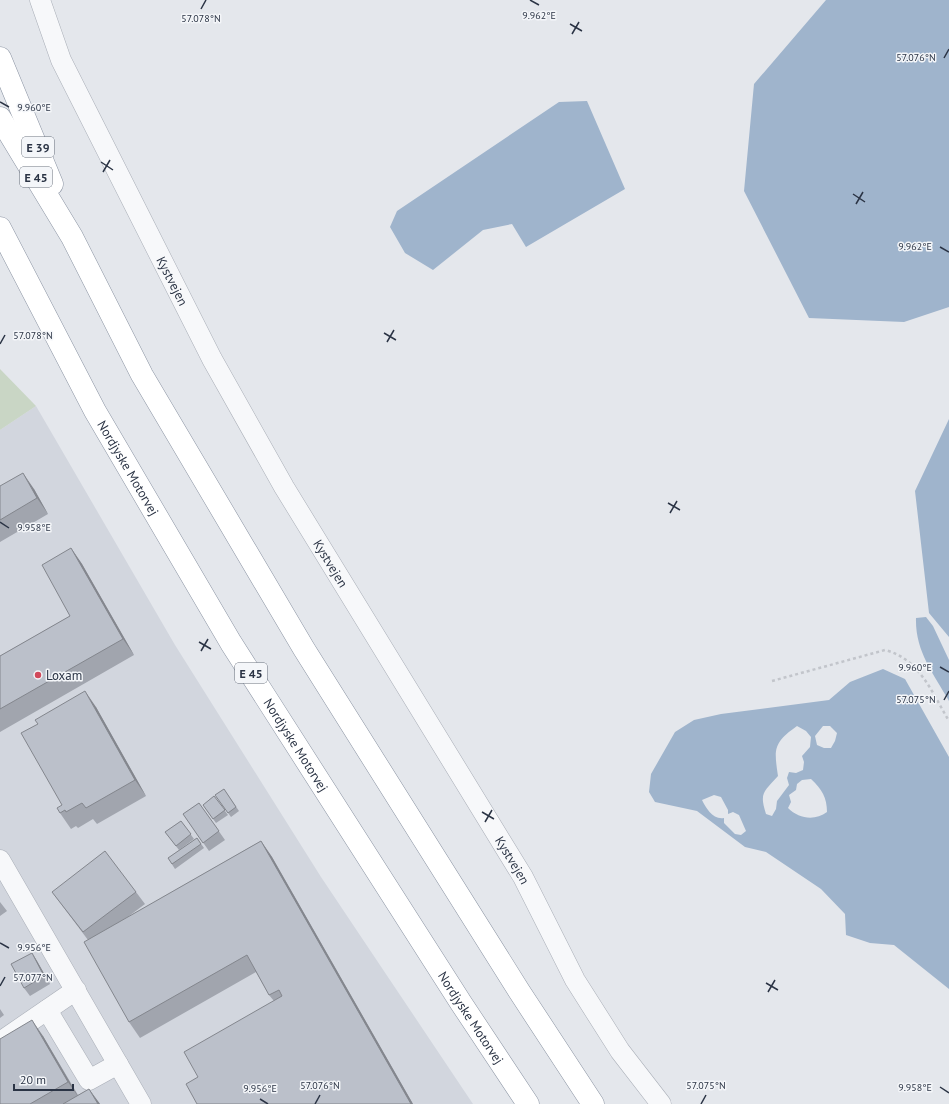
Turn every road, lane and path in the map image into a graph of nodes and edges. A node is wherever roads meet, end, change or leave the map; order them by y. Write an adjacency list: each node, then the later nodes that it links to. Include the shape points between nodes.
1 (40, 0): 16 (street, Kystvejen, via 61,60 212,358 284,486 523,877 575,980 620,1051)
2 (0, 58): 5 (highway, E 39)
3 (0, 118): 5 (highway, E 45)
4 (0, 228): 14 (highway, Nordjyske Motorvej / E 45, via 95,411 232,642)
5 (72, 237): 15 (highway, E 45, via 142,375 304,649 519,992)
6 (772, 681): 7 (path, via 885,650 897,653 918,668)
7 (949, 721)
8 (0, 860): 9 (street)
9 (76, 990): 10 (street); 12 (street)
10 (47, 1010): 11 (street); 12 (street, via 89,1080)
11 (0, 1042)
12 (118, 1064): 13 (street)
13 (141, 1104)
14 (528, 1104)
15 (593, 1104)
16 (661, 1104)

